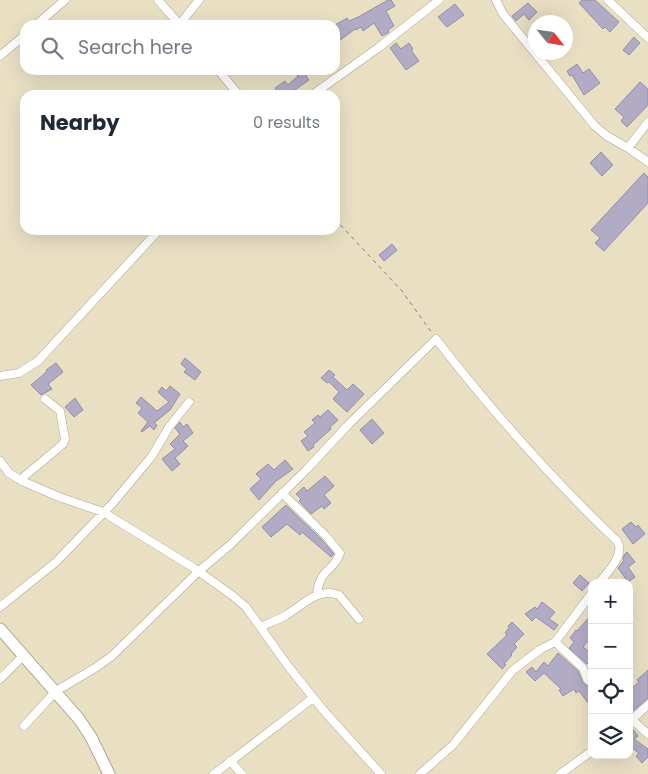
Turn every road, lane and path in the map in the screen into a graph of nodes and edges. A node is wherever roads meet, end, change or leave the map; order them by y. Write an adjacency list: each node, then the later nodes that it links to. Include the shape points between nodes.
1 (65, 0): 7 (street)
2 (158, 0): 8 (street)
3 (199, 0): 9 (street)
4 (438, 0): 15 (street)
5 (496, 0): 17 (street, via 503,14 595,126)
6 (608, 0): 11 (street)
7 (42, 20)
8 (176, 20)
9 (184, 20)
10 (20, 38): 12 (street)
11 (648, 38)
12 (0, 56)
13 (222, 75): 14 (street)
14 (235, 90)
15 (319, 90)
16 (648, 122): 17 (street)
17 (628, 148): 18 (street)
18 (648, 162)
19 (340, 225): 21 (path, via 402,291)
20 (154, 235): 22 (street, via 42,358 24,371)
21 (436, 339): 27 (street); 30 (street, via 492,410 620,544 619,553)
22 (0, 376)
23 (45, 399): 26 (street, via 60,411 66,439)
24 (189, 402): 28 (street, via 152,456)
25 (0, 461): 26 (street, via 9,474)
26 (20, 480): 28 (street)
27 (282, 494): 29 (street); 31 (street, via 340,553 320,578)
28 (103, 512): 29 (street); 33 (street, via 56,562)
29 (199, 571): 35 (street, via 246,607); 41 (street, via 112,656)
30 (602, 579)
31 (317, 595): 34 (street, via 339,595); 35 (street, via 283,617)
32 (588, 598): 37 (street)
33 (0, 607)
34 (359, 619)
35 (260, 627): 42 (street)
36 (0, 629): 38 (street)
37 (555, 642): 40 (street, via 583,668); 54 (street, via 512,670 453,745)
38 (24, 655): 39 (street); 41 (street)
39 (0, 679)
40 (588, 679)
41 (56, 691): 46 (street); 50 (street, via 87,729)
42 (313, 698): 49 (street); 53 (street)
43 (648, 705): 44 (street)
44 (633, 718)
45 (633, 722): 47 (street)
46 (24, 726)
47 (648, 734)
48 (588, 753): 55 (street)
49 (230, 761): 51 (street); 52 (street)
50 (109, 774)
51 (214, 774)
52 (242, 774)
53 (381, 774)
54 (420, 774)
55 (560, 774)

